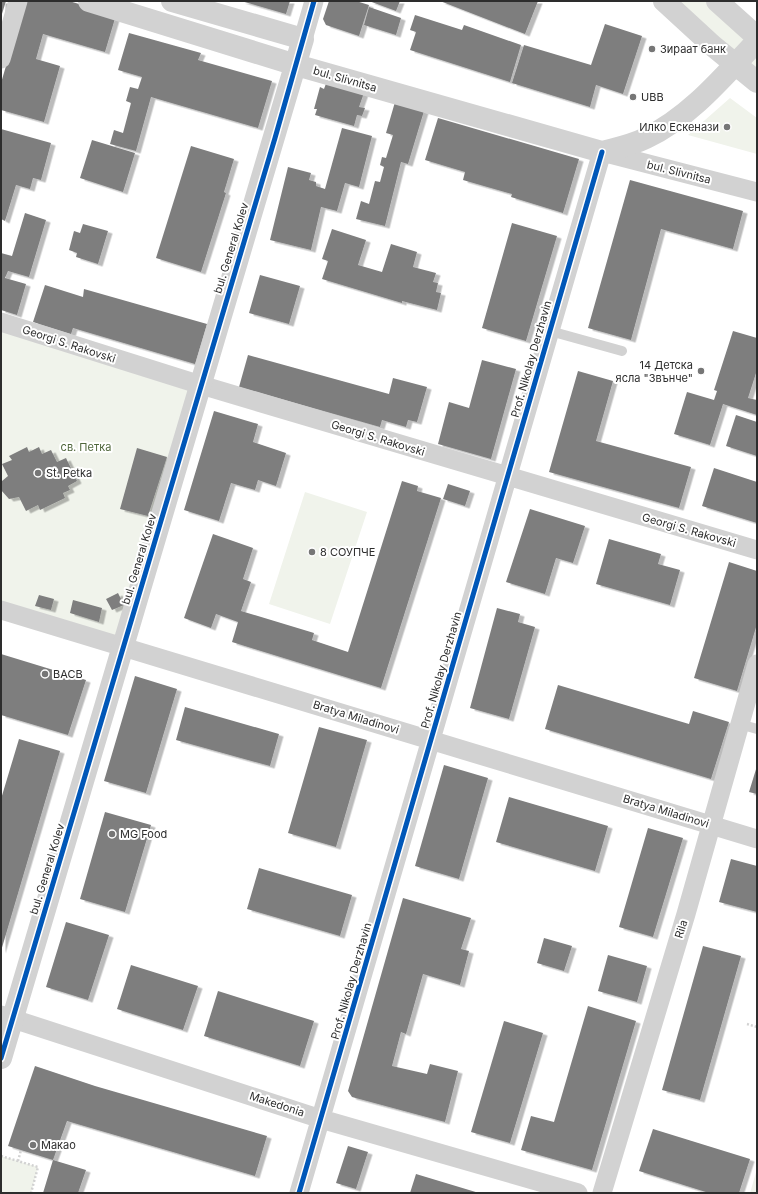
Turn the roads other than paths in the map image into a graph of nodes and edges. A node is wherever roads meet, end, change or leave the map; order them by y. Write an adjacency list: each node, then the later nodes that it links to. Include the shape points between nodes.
1 (18, 1): 10 (street)
2 (89, 1): 11 (street, bul. Slivnitsa)
3 (172, 1): 8 (street)
4 (314, 1): 8 (street)
5 (664, 1): 12 (street)
6 (717, 1): 7 (street)
7 (757, 37)
8 (303, 39): 11 (street, bul. General Kolev)
9 (757, 41): 12 (street)
10 (1, 59)
11 (296, 65): 14 (street, bul. Slivnitsa); 19 (street, bul. General Kolev)
12 (734, 65): 13 (street); 14 (street, via 679,117 646,138)
13 (757, 82)
14 (602, 152): 15 (street, bul. Slivnitsa); 17 (street, Prof. Nikolay Derzhavin)
15 (757, 192)
16 (1, 322): 19 (street, Georgi S. Rakovski)
17 (550, 331): 18 (lane); 20 (street, Prof. Nikolay Derzhavin)
18 (622, 350)
19 (201, 385): 20 (street, Georgi S. Rakovski); 23 (street, bul. General Kolev)
20 (508, 477): 21 (street, Georgi S. Rakovski); 27 (street, Prof. Nikolay Derzhavin)
21 (757, 550)
22 (1, 610): 23 (street, Bratya Miladinovi)
23 (123, 647): 27 (street, Bratya Miladinovi); 30 (street, bul. General Kolev)
24 (757, 664): 25 (street, Rila)
25 (739, 724): 26 (lane); 28 (street, Rila)
26 (757, 729)
27 (431, 739): 28 (street, Bratya Miladinovi); 32 (street, Prof. Nikolay Derzhavin)
28 (711, 824): 29 (street, Bratya Miladinovi); 35 (street, Rila)
29 (757, 839)
30 (7, 1017): 31 (street, bul. General Kolev); 32 (street, Makedonia)
31 (1, 1058)
32 (321, 1119): 33 (street, Prof. Nikolay Derzhavin); 34 (street, Makedonia)
33 (299, 1193)
34 (578, 1193)
35 (602, 1193)

